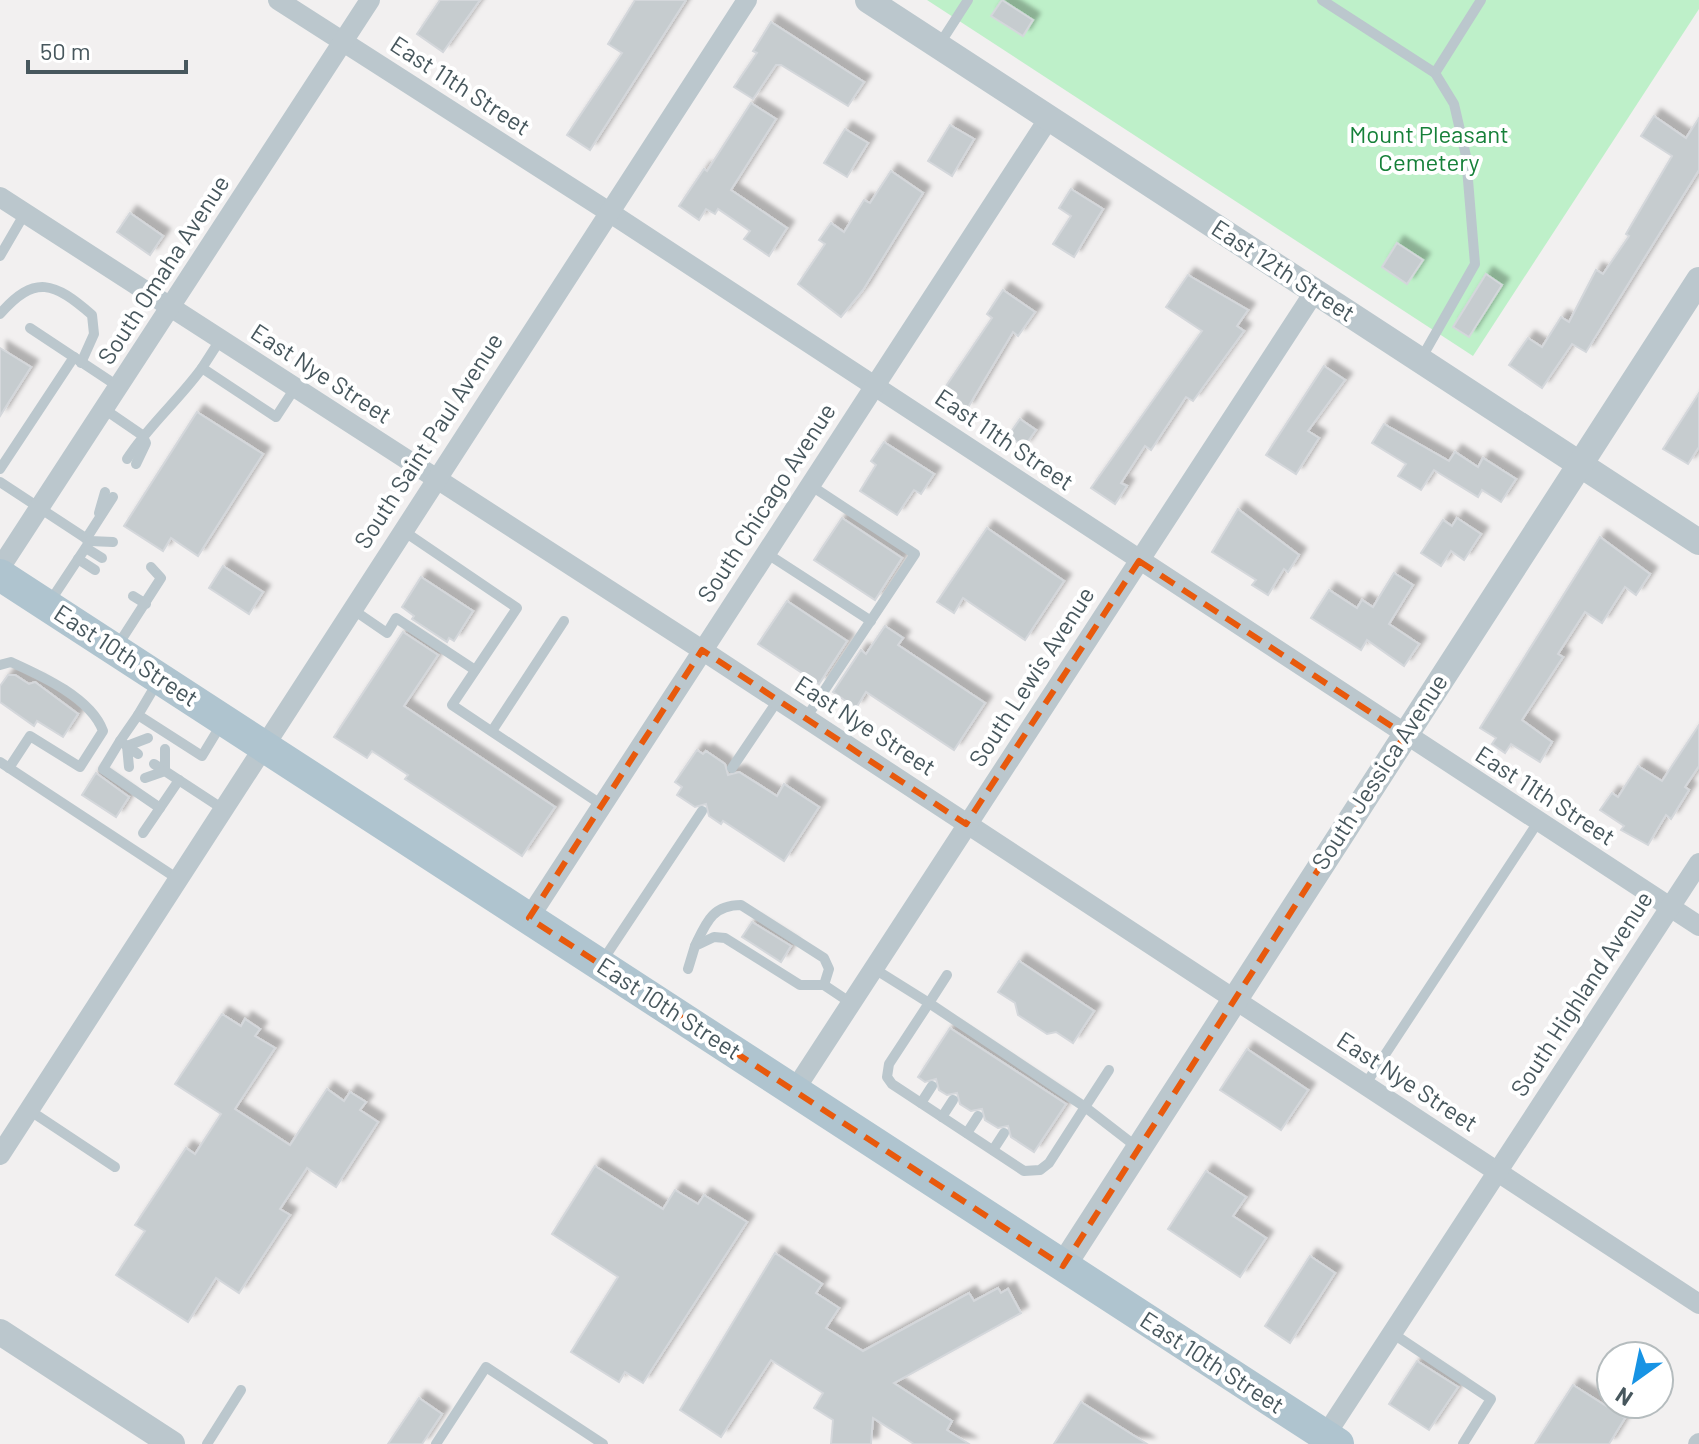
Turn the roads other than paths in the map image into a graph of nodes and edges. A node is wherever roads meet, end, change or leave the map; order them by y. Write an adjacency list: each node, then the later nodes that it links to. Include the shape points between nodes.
1 (278, 0): 8 (street, East 11th Street)
2 (370, 0): 8 (street, South Omaha Avenue)
3 (747, 0): 13 (street, South Saint Paul Avenue)
4 (868, 0): 9 (street, East 12th Street)
5 (968, 0): 9 (lane)
6 (1322, 0): 10 (lane)
7 (1481, 0): 10 (lane)
8 (343, 43): 13 (street, East 11th Street); 18 (street, South Omaha Avenue)
9 (939, 46): 11 (street, East 12th Street)
10 (1435, 73): 23 (lane, via 1454,104 1466,156 1475,264)
11 (1049, 118): 17 (street, East 12th Street); 25 (street, South Chicago Avenue)
12 (0, 197): 14 (street, East Nye Street)
13 (609, 212): 25 (street, East 11th Street); 33 (street, South Saint Paul Avenue)
14 (25, 213): 15 (lane); 18 (street, East Nye Street)
15 (0, 256)
16 (1699, 280): 31 (street, South Jessica Avenue)
17 (1315, 291): 23 (street, East 12th Street); 45 (street, South Lewis Avenue)
18 (171, 307): 21 (street, East Nye Street); 26 (street, South Omaha Avenue)
19 (0, 314): 22 (lane, via 20,292 37,286 57,291 92,315 94,334)
20 (30, 328): 22 (lane)
21 (220, 340): 24 (lane); 27 (street, East Nye Street)
22 (78, 360): 26 (lane); 32 (lane)
23 (1420, 362): 31 (street, East 12th Street)
24 (202, 368): 27 (lane, via 276,417); 29 (lane)
25 (874, 386): 35 (street, South Chicago Avenue); 45 (street, East 11th Street)
26 (119, 387): 28 (street, South Omaha Avenue)
27 (295, 388): 33 (street, East Nye Street)
28 (104, 409): 29 (lane); 37 (street, South Omaha Avenue)
29 (142, 435): 30 (lane, via 146,443)
30 (131, 461)
31 (1580, 466): 41 (street, East 12th Street); 68 (street, South Jessica Avenue)
32 (0, 469)
33 (435, 479): 38 (street, South Saint Paul Avenue); 59 (street, East Nye Street)
34 (0, 482): 37 (lane)
35 (810, 485): 42 (street, South Chicago Avenue); 57 (lane, via 915,554)
36 (109, 495): 39 (lane)
37 (40, 507): 39 (lane); 47 (street, South Omaha Avenue)
38 (402, 530): 55 (street, South Saint Paul Avenue); 61 (lane, via 517,608)
39 (87, 542): 40 (lane); 43 (lane); 44 (lane)
40 (113, 542)
41 (1699, 542)
42 (766, 553): 57 (lane); 59 (street, South Chicago Avenue)
43 (102, 558)
44 (78, 559): 48 (lane); 54 (lane)
45 (1139, 561): 68 (street, East 11th Street); 86 (street, South Lewis Avenue)
46 (151, 567): 51 (lane, via 161,578)
47 (0, 568)
48 (95, 570)
49 (0, 575): 54 (main road, East 10th Street)
50 (141, 584): 51 (lane)
51 (153, 593): 53 (lane)
52 (133, 596): 53 (lane)
53 (146, 604): 58 (lane)
54 (48, 605): 58 (main road, East 10th Street)
55 (351, 609): 61 (lane, via 387,633 396,618); 71 (street, South Saint Paul Avenue)
56 (564, 621): 67 (lane)
57 (871, 621): 65 (lane)
58 (115, 649): 62 (main road, East 10th Street)
59 (702, 650): 63 (street, East Nye Street); 81 (street, South Chicago Avenue)
60 (0, 665): 75 (lane, via 11,662 37,674 97,714 103,731 80,767 30,736)
61 (475, 670): 67 (lane, via 452,705)
62 (160, 678): 64 (lane); 66 (main road, East 10th Street)
63 (778, 700): 65 (street, East Nye Street); 77 (lane)
64 (138, 715): 66 (lane, via 202,756); 70 (lane)
65 (806, 718): 86 (street, East Nye Street)
66 (224, 720): 71 (main road, East 10th Street)
67 (492, 731): 81 (lane)
68 (1405, 735): 85 (street, East 11th Street); 99 (street, South Jessica Avenue)
69 (148, 738): 70 (lane)
70 (124, 744): 73 (lane); 76 (lane); 82 (lane, via 103,769)
71 (264, 745): 83 (street, South Saint Paul Avenue); 91 (main road, East 10th Street)
72 (165, 749): 78 (lane)
73 (138, 754)
74 (154, 764): 78 (lane)
75 (5, 765): 89 (lane)
76 (129, 767)
77 (732, 768)
78 (165, 771): 79 (lane); 80 (lane)
79 (145, 778)
80 (179, 780): 82 (lane); 83 (lane)
81 (602, 805): 91 (street, South Chicago Avenue)
82 (160, 808): 87 (lane)
83 (223, 809): 89 (street, South Saint Paul Avenue)
84 (702, 811): 94 (lane)
85 (1538, 822): 90 (street, East 11th Street); 103 (lane)
86 (966, 824): 95 (street, South Lewis Avenue); 99 (street, East Nye Street)
87 (143, 833)
88 (1699, 863): 90 (street, South Highland Avenue)
89 (178, 879): 109 (street, South Saint Paul Avenue)
90 (1670, 908): 92 (street, East 11th Street); 118 (street, South Highland Avenue)
91 (529, 918): 94 (main road, East 10th Street)
92 (1699, 926)
93 (695, 946): 96 (lane); 98 (lane, via 725,938 800,985); 98 (lane, via 713,912 741,905 824,958 829,969)
94 (600, 964): 105 (main road, East 10th Street)
95 (873, 968): 100 (street, South Lewis Avenue); 101 (lane)
96 (688, 969)
97 (947, 975): 101 (lane)
98 (824, 985): 100 (lane)
99 (1232, 999): 103 (street, East Nye Street); 114 (street, South Jessica Avenue)
100 (851, 1003): 105 (street, South Lewis Avenue)
101 (929, 1003): 107 (lane, via 889,1064 887,1077); 108 (lane, via 966,1033)
102 (1109, 1070): 108 (lane)
103 (1365, 1085): 118 (street, East Nye Street)
104 (932, 1086): 107 (lane)
105 (794, 1091): 119 (main road, East 10th Street)
106 (953, 1100): 111 (lane)
107 (921, 1103): 111 (lane)
108 (1085, 1107): 114 (lane); 115 (lane, via 1040,1170 1024,1171)
109 (29, 1110): 116 (street, South Saint Paul Avenue); 117 (lane)
110 (978, 1116): 112 (lane)
111 (942, 1117): 112 (lane)
112 (967, 1133): 115 (lane)
113 (1004, 1133): 115 (lane)
114 (1138, 1148): 119 (street, South Jessica Avenue)
115 (993, 1150)
116 (0, 1155)
117 (115, 1167)
118 (1497, 1172): 120 (street, East Nye Street); 122 (street, South Highland Avenue)
119 (1063, 1266): 124 (main road, East 10th Street)
120 (1699, 1304)
121 (0, 1332): 125 (street)
122 (1392, 1333): 124 (street, South Highland Avenue); 129 (lane, via 1491,1399)
123 (241, 1390): 126 (lane)
124 (1332, 1440)
125 (172, 1444)
126 (207, 1444)
127 (436, 1444): 128 (lane, via 486,1367)
128 (603, 1444)
129 (1463, 1444)

